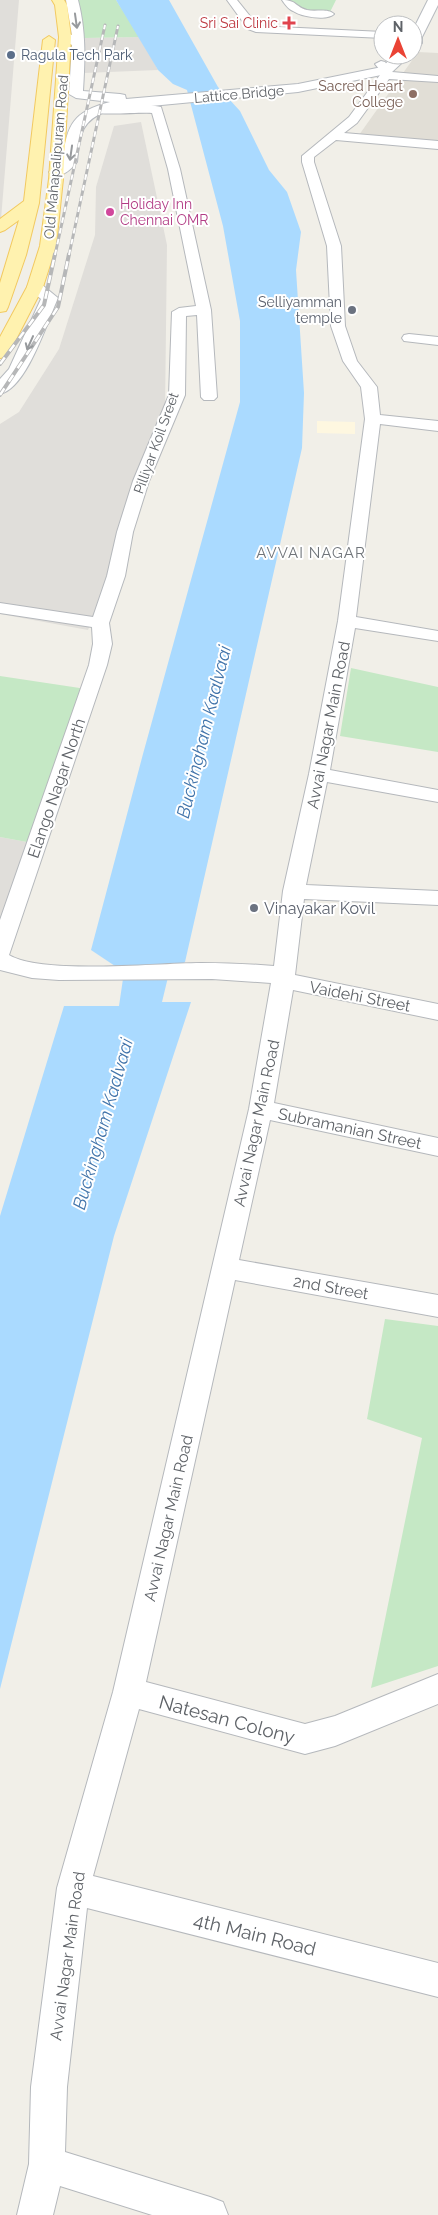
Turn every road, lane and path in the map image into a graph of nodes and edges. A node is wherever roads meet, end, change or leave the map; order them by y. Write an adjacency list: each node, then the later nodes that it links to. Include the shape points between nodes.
1 (58, 0): 10 (main road, Old Mahapalipuram Road)
2 (72, 0): 11 (main road, one-way to 11)
3 (232, 0): 8 (street, via 252,27)
4 (287, 0): 8 (street, via 294,10 306,13 331,11)
5 (434, 0): 6 (main road)
6 (423, 22)
7 (48, 24): 21 (main road)
8 (322, 32): 9 (street)
9 (373, 35)
10 (65, 37): 11 (main road); 20 (main road, Old Mahapalipuram Road)
11 (79, 43): 14 (main road)
12 (386, 66): 13 (street); 15 (main road, Lattice Bridge, via 276,91); 18 (street, Avvai Nagar Main Road, via 353,120)
13 (438, 79)
14 (76, 94): 15 (main road); 17 (main road)
15 (124, 100): 16 (main road)
16 (95, 111): 17 (main road, via 83,118); 29 (street, via 157,110 174,169)
17 (74, 132): 20 (main road, one-way to 20, via 70,162)
18 (335, 136): 19 (street); 35 (street, Avvai Nagar Main Road, via 315,149 308,156 308,162 334,246 338,326 350,361 369,387)
19 (438, 145)
20 (56, 172): 26 (main road, Old Mahapalipuram Road)
21 (31, 203): 22 (main road); 24 (main road)
22 (0, 227)
23 (0, 244): 24 (main road)
24 (18, 250): 25 (main road); 26 (main road); 28 (main road)
25 (0, 253)
26 (45, 258): 27 (main road, Old Mahapalipuram Road)
27 (35, 287): 32 (main road, Old Mahapalipuram Road); 33 (main road, one-way to 33, via 50,298 17,371)
28 (1, 302)
29 (204, 310): 34 (street); 39 (street, Pilliyar Koil Sreet, via 179,312 177,395 141,481)
30 (409, 338): 31 (street)
31 (438, 341)
32 (0, 353)
33 (0, 390)
34 (209, 397)
35 (373, 420): 36 (street); 38 (street, Avvai Nagar Main Road)
36 (438, 426)
37 (0, 608): 39 (street)
38 (348, 621): 40 (street); 41 (street, Avvai Nagar Main Road)
39 (100, 624): 45 (street, Elango Nagar North, via 103,632 98,665)
40 (438, 636)
41 (319, 774): 42 (street); 43 (street, Avvai Nagar Main Road)
42 (438, 796)
43 (294, 891): 44 (street); 48 (street, Avvai Nagar Main Road)
44 (438, 898)
45 (0, 952)
46 (0, 960): 47 (street, via 12,967)
47 (52, 973): 48 (street, Vaidehi Street, via 194,970 273,974)
48 (283, 980): 49 (street, Vaidehi Street); 50 (street, Avvai Nagar Main Road)
49 (438, 1012)
50 (262, 1109): 51 (street, Subramanian Street); 52 (street, Avvai Nagar Main Road)
51 (438, 1147)
52 (224, 1268): 53 (street, 2nd Street); 55 (street, Avvai Nagar Main Road)
53 (438, 1306)
54 (438, 1690): 55 (street, Natesan Colony, via 335,1731 305,1739)
55 (128, 1692): 56 (street, Avvai Nagar Main Road)
56 (73, 1888): 57 (street, 4th Main Road); 58 (street, Avvai Nagar Main Road, via 49,2087)
57 (438, 1980)
58 (46, 2164): 59 (street, Avvai Nagar Main Road); 60 (street)
59 (35, 2215)
60 (210, 2215)

